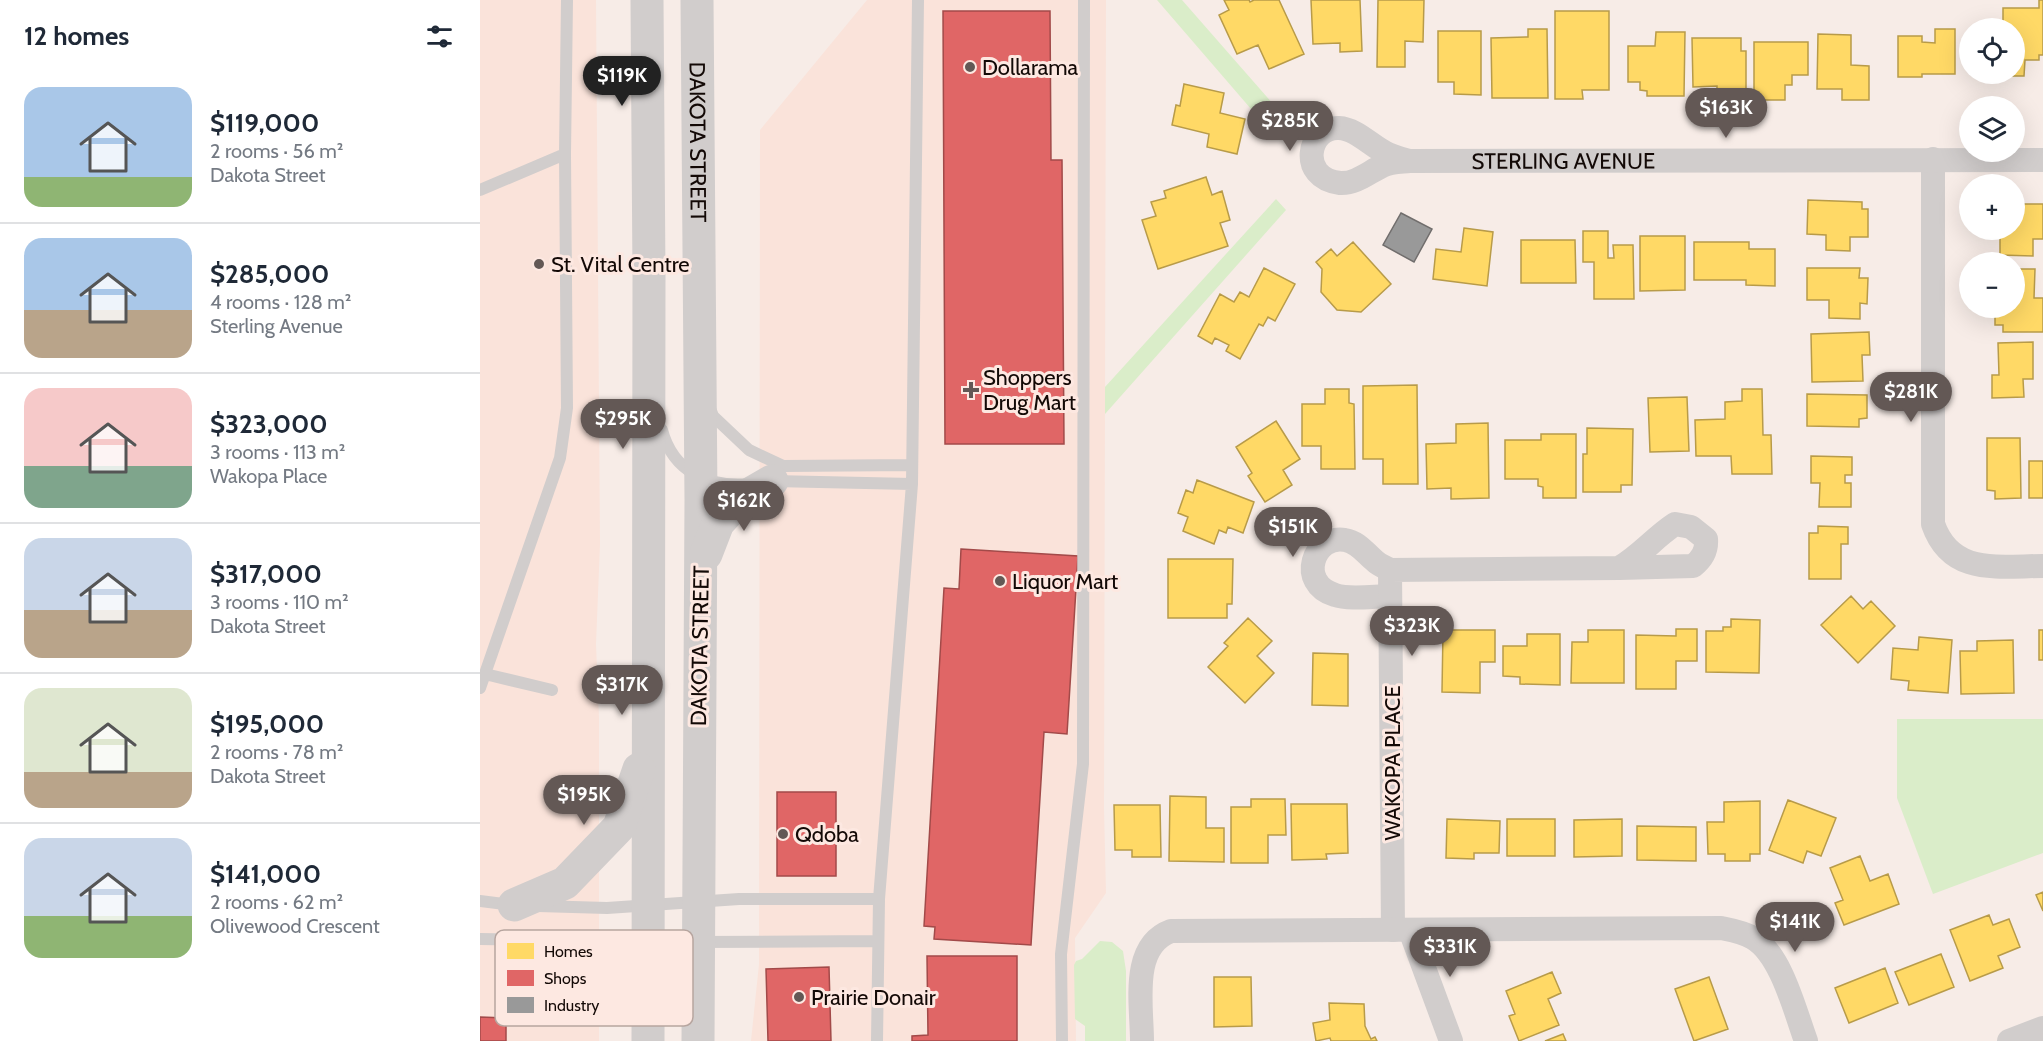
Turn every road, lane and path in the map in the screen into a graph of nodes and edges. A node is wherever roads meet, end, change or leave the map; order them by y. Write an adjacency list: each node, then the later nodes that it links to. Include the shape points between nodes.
1 (567, 0): 6 (lane)
2 (647, 0): 12 (main road)
3 (697, 0): 11 (main road, DAKOTA STREET)
4 (918, 0): 13 (lane)
5 (1084, 0): 43 (lane, via 1083,764 1061,954)
6 (565, 154): 10 (lane); 22 (lane, via 567,401 560,458)
7 (1933, 159): 8 (street, STERLING AVENUE); 9 (street, STERLING AVENUE); 17 (street, via 1933,524 1944,547 1970,564)
8 (2043, 160)
9 (1410, 161)
10 (480, 190)
11 (700, 382): 13 (lane, via 713,416 749,450 783,466); 14 (main road, DAKOTA STREET)
12 (648, 383): 14 (lane, via 666,446 682,466); 25 (main road)
13 (912, 465): 16 (lane)
14 (701, 479): 15 (lane, via 739,485); 19 (main road, DAKOTA STREET)
15 (772, 481): 16 (lane); 19 (main road, via 739,500 718,523)
16 (912, 484): 26 (lane)
17 (2043, 566)
18 (1618, 568): 20 (street)
19 (700, 570): 28 (main road, DAKOTA STREET)
20 (1390, 570): 21 (street, WAKOPA PLACE); 21 (street, via 1356,544 1336,539 1318,551 1312,574 1326,592 1338,596)
21 (1390, 596): 32 (street, WAKOPA PLACE)
22 (485, 674): 23 (lane); 24 (lane)
23 (480, 688)
24 (552, 690)
25 (648, 745): 29 (main road, via 619,827 565,883); 30 (main road)
26 (879, 899): 28 (lane); 35 (lane)
27 (480, 901): 29 (lane)
28 (698, 901): 30 (lane); 37 (main road, DAKOTA STREET)
29 (514, 905): 30 (lane)
30 (647, 905): 31 (main road)
31 (647, 930)
32 (1401, 930): 44 (street, via 1171,931 1160,935 1148,949 1142,973); 45 (street, WAKOPA PLACE); 46 (street, via 1721,928 1752,937 1768,950 1776,961)
33 (480, 939): 34 (lane)
34 (495, 939)
35 (878, 940): 37 (lane); 42 (lane)
36 (693, 942): 37 (lane)
37 (697, 942): 41 (main road, DAKOTA STREET)
38 (648, 1026): 40 (main road)
39 (2043, 1028): 47 (street)
40 (648, 1041)
41 (698, 1041)
42 (877, 1041)
43 (1062, 1041)
44 (1142, 1041)
45 (1451, 1041)
46 (1806, 1041)
47 (2009, 1041)

